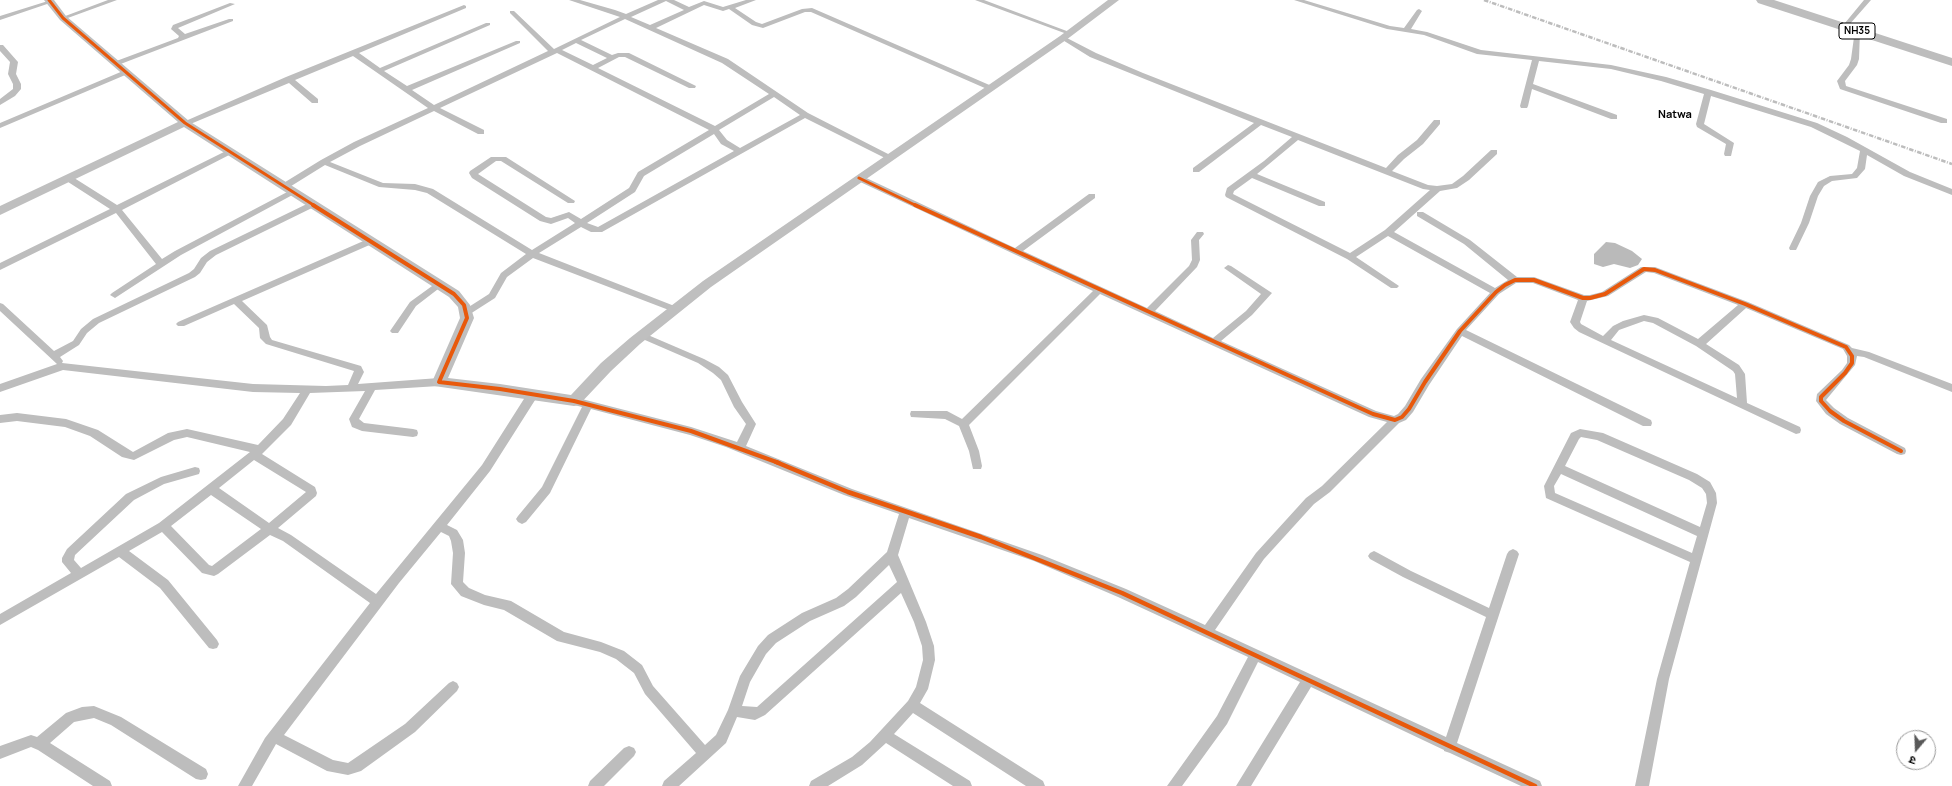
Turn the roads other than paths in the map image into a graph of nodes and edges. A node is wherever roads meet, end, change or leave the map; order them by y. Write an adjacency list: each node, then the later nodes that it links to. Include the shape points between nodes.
1 (114, 0): 22 (street)
2 (572, 0): 20 (street, via 600,6)
3 (661, 0): 20 (street)
4 (670, 0): 17 (street)
5 (753, 0): 16 (street)
6 (978, 0): 28 (street)
7 (1114, 0): 28 (street)
8 (1297, 0): 27 (street)
9 (1762, 0): 26 (highway, NH35)
10 (1773, 0): 26 (highway, NH35)
11 (1868, 0): 26 (street)
12 (50, 1): 21 (street); 22 (street)
13 (707, 2): 16 (street, via 718,9); 17 (street)
14 (232, 4): 29 (street, via 175,26 174,29)
15 (464, 7): 34 (street)
16 (731, 8): 47 (street, via 754,24 763,26 804,10 812,10)
17 (689, 10): 25 (street)
18 (1419, 11): 27 (street)
19 (512, 12): 33 (street)
20 (625, 16): 25 (street); 30 (street)
21 (0, 18)
22 (63, 18): 40 (street)
23 (232, 20): 29 (street)
24 (488, 24): 42 (street)
25 (650, 28): 50 (street, via 725,61)
26 (1852, 28): 38 (highway, NH35); 39 (highway, NH35); 57 (street, via 1855,59 1841,81 1843,87)
27 (1406, 31): 37 (street, via 1425,33 1480,52)
28 (1066, 35): 47 (street); 58 (street, via 1108,62)
29 (182, 37): 40 (street)
30 (576, 40): 33 (street); 36 (street)
31 (518, 42): 48 (street)
32 (0, 47): 35 (street)
33 (555, 51): 41 (street); 54 (street)
34 (354, 53): 42 (street); 44 (street)
35 (4, 56): 52 (street, via 14,62 12,74 17,89)
36 (612, 58): 41 (street); 46 (street, via 626,55)
37 (1536, 58): 45 (street); 49 (street, via 1638,72)
38 (1952, 58)
39 (1952, 62)
40 (115, 63): 43 (street)
41 (593, 68): 62 (street)
42 (380, 70): 48 (street)
43 (126, 73): 60 (street); 61 (street)
44 (289, 79): 51 (street); 60 (street)
45 (1529, 85): 53 (street); 56 (street)
46 (692, 86)
47 (990, 87): 70 (street)
48 (407, 89): 54 (street)
49 (1708, 92): 66 (street, via 1830,132); 69 (street, via 1700,124 1730,143)
50 (774, 94): 55 (street); 62 (street)
51 (316, 101)
52 (0, 103)
53 (1524, 106)
54 (433, 108): 63 (street); 71 (street)
55 (805, 115): 65 (street); 70 (street)
56 (1614, 117)
57 (1944, 121)
58 (1260, 122): 64 (street); 72 (street)
59 (1436, 122): 73 (street, via 1420,142)
60 (185, 123): 67 (street); 75 (street)
61 (0, 126)
62 (714, 130): 65 (street, via 724,142); 87 (street, via 641,174 632,190)
63 (481, 132)
64 (1297, 137): 73 (street); 74 (street)
65 (739, 151): 87 (street, via 599,230 591,229)
66 (1864, 151): 79 (street, via 1907,174); 91 (street, via 1861,169 1854,176 1830,179 1821,184)
67 (231, 152): 77 (street); 84 (street)
68 (1494, 152): 78 (street, via 1454,186)
69 (1728, 154)
70 (890, 157): 76 (street)
71 (324, 162): 77 (street); 93 (street, via 382,185 415,187 430,191)
72 (1196, 170)
73 (1387, 172): 78 (street)
74 (1252, 175): 83 (street); 94 (street, via 1230,190 1228,195)
75 (68, 178): 84 (street); 85 (street)
76 (859, 178): 92 (street); 108 (street)
77 (290, 189): 82 (street); 95 (street)
78 (1437, 189): 88 (street)
79 (1952, 192)
80 (1092, 196): 92 (street)
81 (571, 201): 87 (street, via 503,159 494,160 473,173 543,219 551,221 569,215)
82 (313, 204): 90 (street); 119 (street, via 213,253 192,275 96,321 84,331 76,343)
83 (1322, 204)
84 (117, 209): 95 (street); 96 (street)
85 (0, 211)
86 (1420, 214): 98 (street, via 1472,245)
87 (582, 223): 93 (street)
88 (1388, 232): 94 (street); 102 (street)
89 (1200, 234): 110 (street, via 1195,240 1196,260 1193,267)
90 (371, 241): 99 (street); 105 (street)
91 (1793, 248)
92 (1016, 252): 101 (street)
93 (532, 254): 108 (street); 109 (street, via 504,275 492,296)
94 (1350, 257): 100 (street)
95 (161, 264): 103 (street)
96 (0, 267)
97 (1228, 268): 116 (street, via 1267,293 1249,313)
98 (1515, 280): 102 (street); 104 (street, via 1534,280)
99 (440, 284): 109 (street, via 454,294); 112 (street, via 413,304)
100 (1394, 286)
101 (1099, 290): 110 (street); 135 (street)
102 (1496, 292): 113 (street)
103 (115, 295)
104 (1583, 298): 106 (street, via 1605,294 1644,269 1650,269); 115 (street, via 1577,316 1577,326)
105 (235, 300): 111 (street); 124 (street, via 260,322 264,327 265,338 269,342 358,369)
106 (1745, 304): 117 (street); 118 (street, via 1839,343)
107 (0, 306): 119 (street)
108 (674, 309): 114 (street)
109 (467, 312): 121 (street, via 467,318)
110 (1148, 313): 116 (street)
111 (182, 324)
112 (395, 331)
113 (1460, 331): 133 (street, via 1409,409); 134 (street)
114 (641, 335): 128 (street); 138 (street, via 701,362 725,378 750,424)
115 (1604, 341): 117 (street, via 1616,328 1644,318 1669,327); 129 (street)
116 (1214, 342): 133 (street, via 1373,414)
117 (1699, 344): 129 (street, via 1736,368 1740,374)
118 (1850, 351): 125 (street, via 1866,354); 139 (street, via 1852,362 1845,373 1821,397 1821,401 1830,412 1844,421)
119 (53, 356): 120 (street)
120 (63, 366): 123 (street); 126 (street, via 253,388)
121 (439, 382): 122 (street); 127 (street)
122 (372, 387): 124 (street); 137 (street, via 354,419 356,424 362,427)
123 (0, 388)
124 (351, 388): 126 (street)
125 (1952, 388)
126 (307, 390): 140 (street, via 287,422)
127 (533, 394): 128 (street); 148 (street, via 486,468)
128 (574, 401): 130 (street)
129 (1742, 404): 136 (street)
130 (588, 405): 138 (street); 146 (street, via 546,490)
131 (915, 414): 135 (street, via 947,416)
132 (0, 419): 140 (street, via 17,417 66,422 94,433 126,454 134,456 172,436 187,432)
133 (1395, 420): 161 (street, via 1326,489 1310,501 1260,556)
134 (1647, 423)
135 (963, 424): 141 (street)
136 (1796, 430)
137 (413, 432)
138 (740, 448): 145 (street)
139 (1901, 451)
140 (257, 453): 144 (street); 149 (street, via 312,493)
141 (977, 466)
142 (1558, 468): 150 (street); 150 (street, via 1575,436 1580,432 1589,433 1693,477 1706,485 1712,493 1712,503); 155 (street, via 1549,486 1550,494)
143 (195, 471): 156 (street, via 161,481 130,497 117,508 71,552 68,562)
144 (211, 489): 147 (street); 149 (street)
145 (905, 512): 153 (street); 161 (street, via 1038,558)
146 (522, 519)
147 (163, 526): 149 (street, via 206,570 214,571); 151 (street)
148 (440, 526): 158 (street); 174 (street, via 453,533 457,540 460,552 458,584 465,592 484,600 507,605 561,637 601,647 624,658 638,669 649,690)
149 (269, 529): 158 (street, via 288,538)
150 (1703, 534): 155 (street)
151 (120, 551): 156 (street); 162 (street, via 164,584)
152 (1513, 554): 159 (street)
153 (892, 555): 157 (street); 167 (street, via 840,602 806,617 772,639 744,680)
154 (1374, 556): 159 (street)
155 (1696, 560): 186 (street, via 1663,679)
156 (79, 574): 160 (street)
157 (903, 584): 166 (street, via 928,646 928,672 922,689); 167 (street, via 761,711 755,714)
158 (378, 602): 169 (street)
159 (1493, 615): 171 (street)
160 (0, 620)
161 (1207, 632): 163 (street)
162 (213, 644)
163 (1256, 654): 164 (street); 183 (street, via 1222,720)
164 (1309, 679): 171 (street); 184 (street)
165 (453, 687): 169 (street, via 410,728 348,769 332,766)
166 (912, 705): 168 (street); 182 (street)
167 (734, 711): 174 (street, via 721,739)
168 (884, 735): 180 (street, via 857,761); 181 (street)
169 (274, 736): 177 (street)
170 (39, 744): 173 (street, via 25,742); 175 (street, via 70,717 94,712 116,721); 176 (street)
171 (1450, 747): 185 (street)
172 (629, 752): 178 (street)
173 (0, 753)
174 (705, 754): 179 (street)
175 (201, 774)
176 (105, 786)
177 (245, 786)
178 (595, 786)
179 (669, 786)
180 (816, 786)
181 (965, 786)
182 (1038, 786)
183 (1174, 786)
184 (1243, 786)
185 (1535, 786)
186 (1642, 786)

